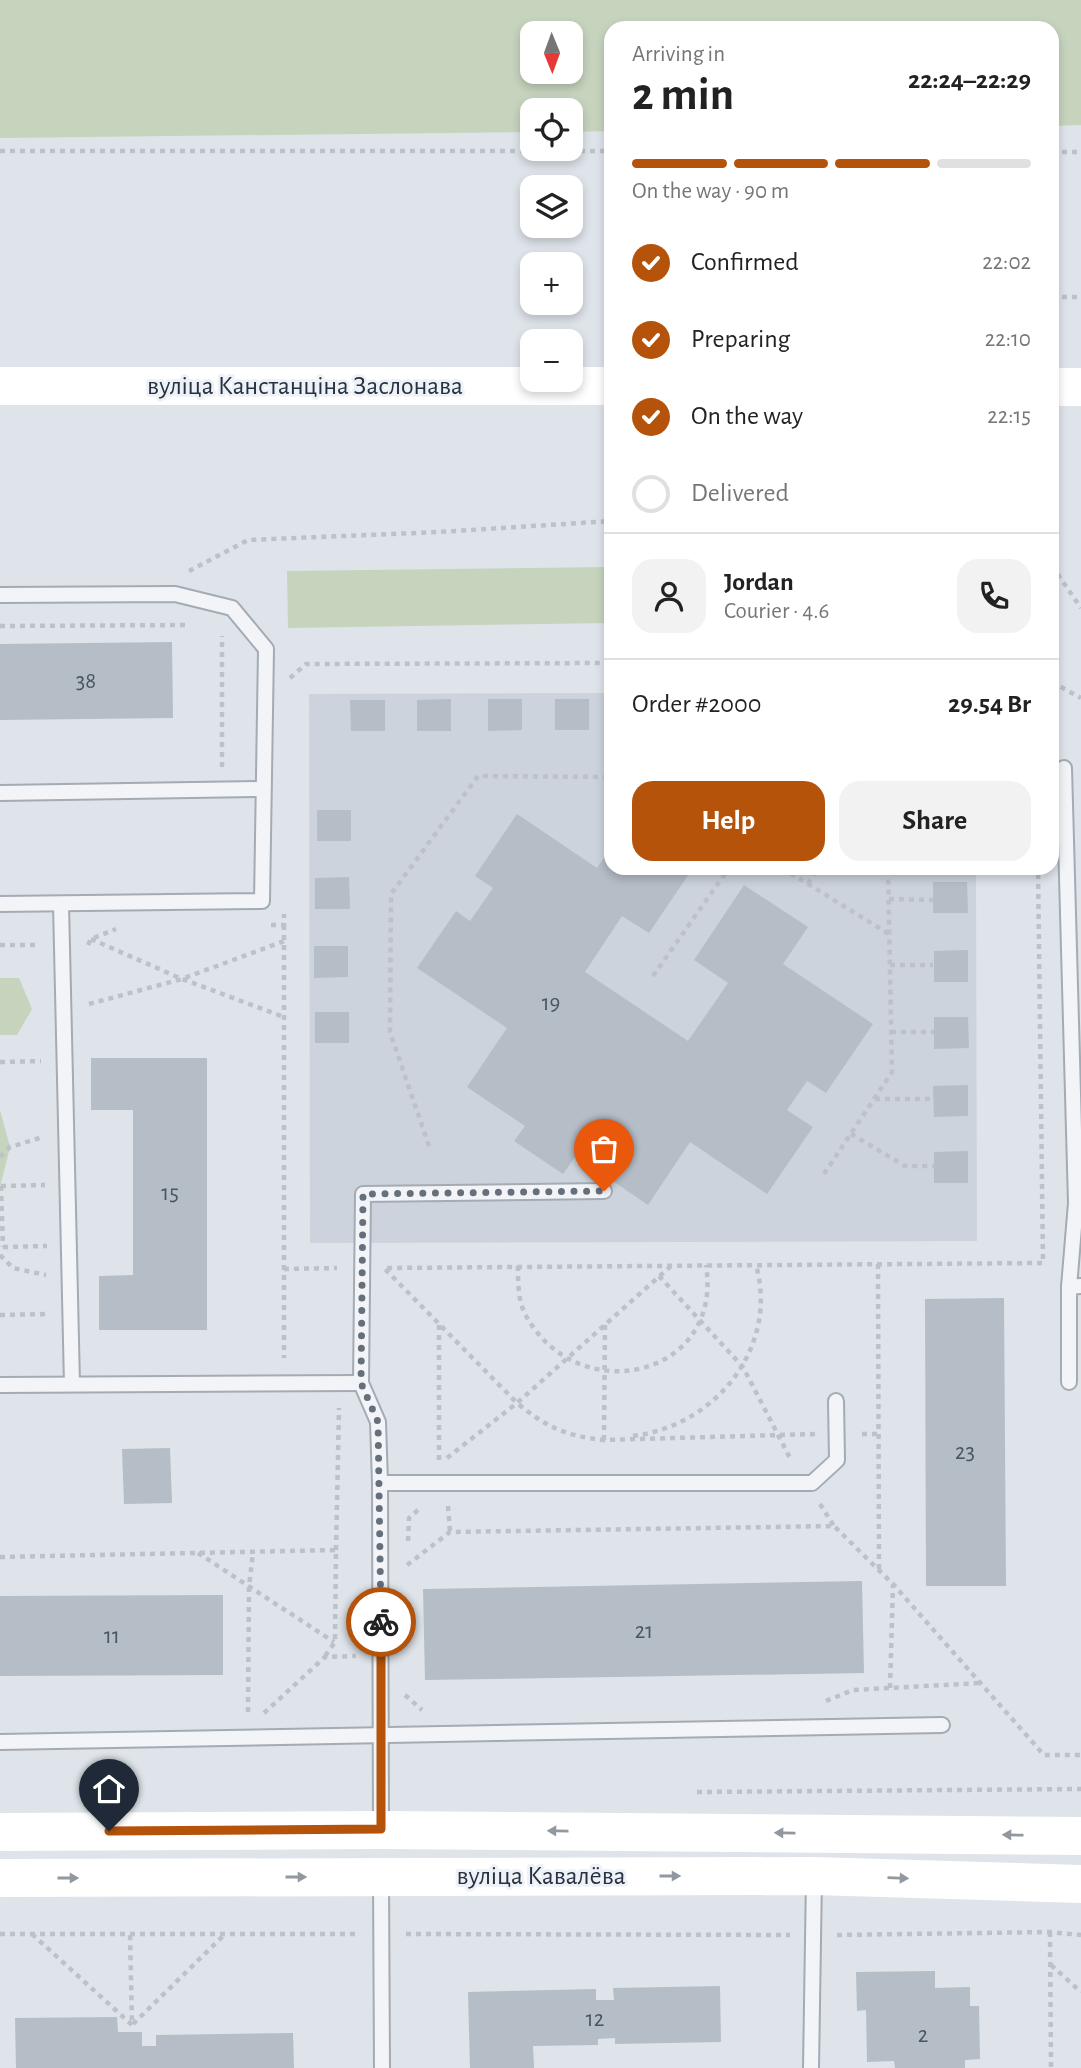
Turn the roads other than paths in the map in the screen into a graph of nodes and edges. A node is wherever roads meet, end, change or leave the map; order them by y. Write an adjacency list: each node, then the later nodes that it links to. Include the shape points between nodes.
1 (0, 386): 2 (street, вуліца Канстанціна Заслонава)
2 (604, 386)
3 (1059, 387): 4 (street)
4 (1081, 387)
5 (0, 595): 7 (lane, via 175,594 232,608 266,649)
6 (1064, 768): 12 (lane)
7 (263, 789): 8 (lane); 10 (lane, via 262,901)
8 (0, 793)
9 (0, 904): 10 (lane)
10 (61, 904): 15 (lane)
11 (604, 1191): 14 (lane, via 363,1194)
12 (1075, 1287): 13 (lane)
13 (1069, 1382)
14 (361, 1383): 15 (lane); 18 (lane, via 378,1422)
15 (72, 1384): 16 (lane)
16 (0, 1385)
17 (836, 1401): 18 (lane, via 837,1460 812,1483)
18 (380, 1483): 20 (lane)
19 (942, 1725): 20 (lane)
20 (382, 1737): 21 (lane); 22 (lane)
21 (0, 1742)
22 (381, 1829): 23 (street, вуліца Кавалёва); 24 (street, вуліца Кавалёва, one-way to 22); 26 (street)
23 (0, 1832)
24 (1081, 1836)
25 (814, 1876): 26 (street, вуліца Кавалёва, one-way to 25); 28 (street, вуліца Кавалёва, one-way to 28); 30 (lane)
26 (381, 1877): 27 (street, вуліца Кавалёва, one-way to 26); 29 (lane)
27 (0, 1878)
28 (1081, 1884)
29 (382, 2068)
30 (811, 2068)

